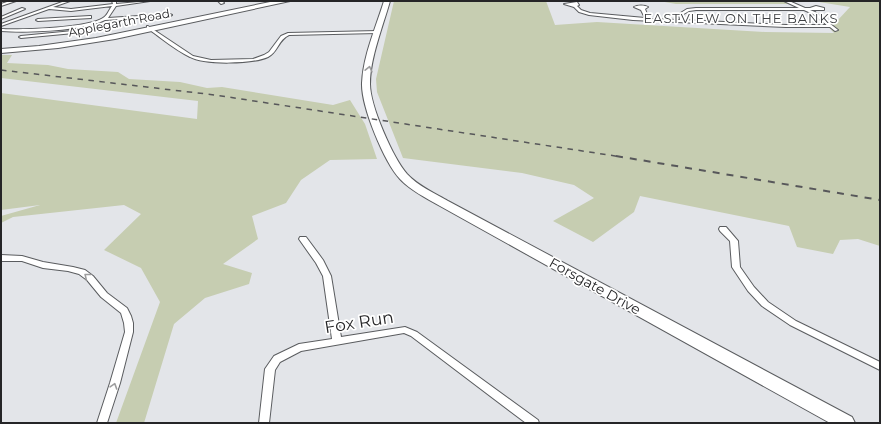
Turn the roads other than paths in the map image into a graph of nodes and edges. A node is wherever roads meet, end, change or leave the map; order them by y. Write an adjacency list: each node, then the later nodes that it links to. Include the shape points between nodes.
1 (9, 1): 12 (street)
2 (14, 1): 12 (street)
3 (68, 1): 14 (street)
4 (148, 1): 11 (street)
5 (277, 1): 34 (main road, Applegarth Road)
6 (287, 1): 34 (main road, Applegarth Road)
7 (387, 1): 38 (main road, Forsgate Drive)
8 (786, 1): 16 (street)
9 (791, 1): 16 (street)
10 (43, 2): 14 (street)
11 (114, 3): 14 (street, via 71,10); 26 (street)
12 (1, 4)
13 (574, 6): 27 (street, via 566,4 576,4 578,10 589,14)
14 (48, 8): 24 (street)
15 (377, 8): 38 (main road, Forsgate Drive)
16 (802, 8): 17 (street); 29 (street, via 696,10 682,13); 32 (street, via 814,13)
17 (812, 8)
18 (23, 9): 23 (street)
19 (643, 9): 27 (street)
20 (170, 15): 21 (street)
21 (145, 16): 26 (street); 30 (street)
22 (90, 17): 25 (street)
23 (3, 18): 24 (street)
24 (18, 18): 31 (street)
25 (56, 19): 28 (street); 33 (street)
26 (104, 19): 33 (street, via 83,25)
27 (647, 19): 29 (street)
28 (38, 20)
29 (682, 21): 32 (street)
30 (143, 22)
31 (1, 25)
32 (830, 26): 36 (street)
33 (49, 28): 35 (street); 39 (street)
34 (149, 28): 38 (street, via 192,57 211,61 259,59 271,53 282,37 288,34); 41 (main road, Applegarth Road, via 75,43)
35 (1, 30)
36 (836, 30)
37 (73, 32): 39 (street)
38 (375, 32): 50 (main road, Forsgate Drive, via 366,88 374,118 392,161 402,176 450,207)
39 (41, 36): 40 (street)
40 (21, 37)
41 (1, 50)
42 (723, 230): 46 (street, via 734,241 736,267 750,289 765,304 793,323)
43 (303, 239): 45 (street, via 327,276)
44 (1, 258): 47 (street, one-way to 44, via 129,332 126,313 84,273 26,259)
45 (337, 341): 48 (street, Fox Run, via 299,348 277,359 270,369); 49 (street, Fox Run, via 405,330 414,334)
46 (880, 366)
47 (102, 423)
48 (264, 423)
49 (534, 423)
50 (846, 423)

